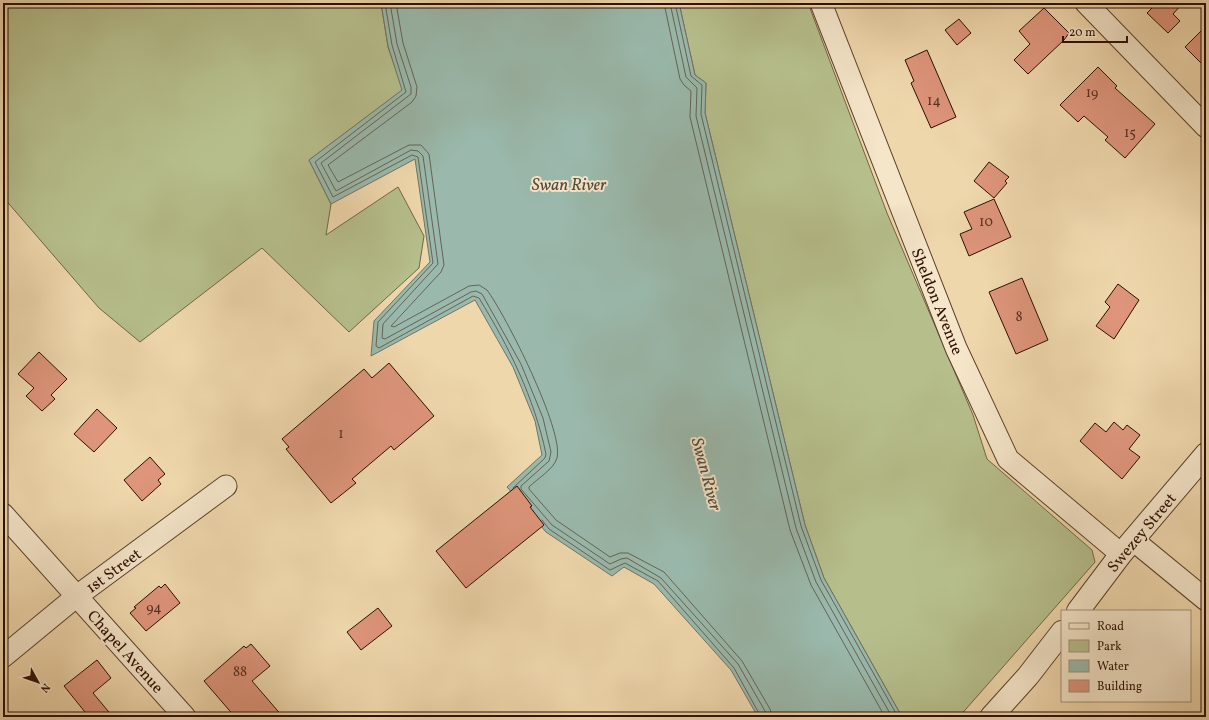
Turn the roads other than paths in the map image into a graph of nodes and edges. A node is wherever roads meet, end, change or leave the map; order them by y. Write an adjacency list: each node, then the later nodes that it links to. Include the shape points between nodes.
1 (821, 3): 7 (street, Sheldon Avenue, via 956,348 1008,459)
2 (1086, 3): 3 (street)
3 (1206, 127)
4 (1206, 454): 7 (street, Swezey Street)
5 (226, 486): 8 (street, 1st Street)
6 (3, 514): 8 (street, Chapel Avenue)
7 (1127, 547): 9 (street, Sheldon Avenue); 10 (street, Swezey Street)
8 (77, 596): 12 (street, 1st Street); 13 (street, Chapel Avenue)
9 (1206, 600)
10 (1079, 610)
11 (1061, 633): 14 (street, via 1028,676)
12 (3, 657)
13 (185, 717)
14 (991, 717)

